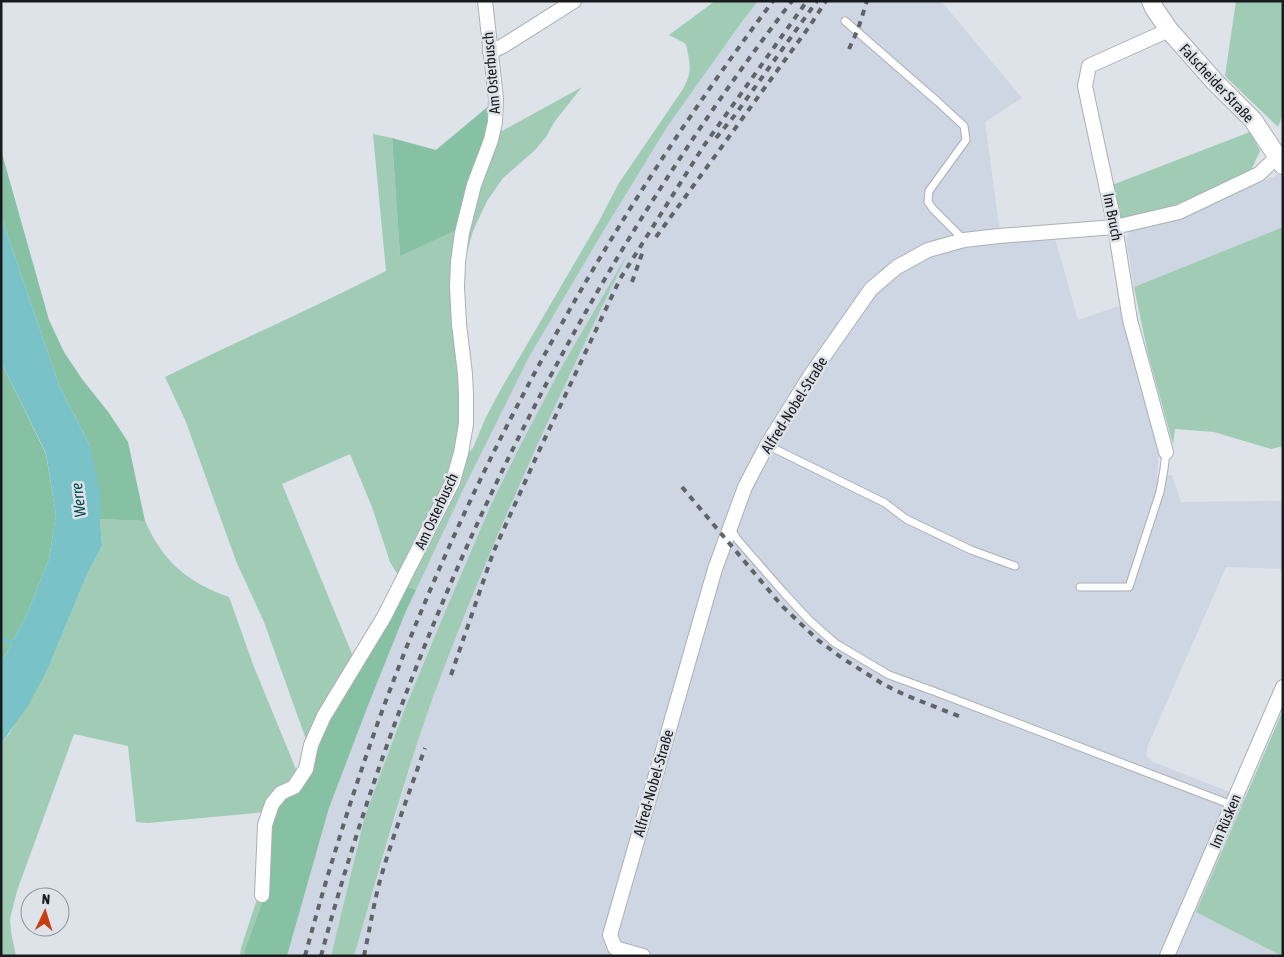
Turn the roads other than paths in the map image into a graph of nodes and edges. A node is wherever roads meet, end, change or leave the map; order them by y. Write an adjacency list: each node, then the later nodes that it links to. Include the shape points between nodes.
1 (485, 1): 6 (street, Am Osterbusch)
2 (574, 1): 6 (street)
3 (1151, 1): 5 (street, Falscheider Straße)
4 (844, 21): 9 (lane, via 964,126 966,140 929,191 928,202)
5 (1169, 30): 7 (street, Falscheider Straße, via 1253,120); 8 (street, Im Bruch, via 1089,66 1085,86)
6 (490, 52): 17 (street, Am Osterbusch, via 496,99 495,122 474,185 458,262 459,324 466,394 466,424 461,453 453,481 384,617 324,716 311,745 306,769 294,787 281,793 272,804 265,825)
7 (1280, 161): 8 (street, Alfred-Nobel-Straße, via 1179,212)
8 (1116, 227): 9 (street, Alfred-Nobel-Straße); 11 (street, Im Bruch, via 1130,320)
9 (964, 240): 10 (street, Alfred-Nobel-Straße, via 928,250 897,267 871,289)
10 (767, 445): 12 (street, Alfred-Nobel-Straße, via 745,487); 13 (lane, via 885,503 906,519 971,550)
11 (1166, 452): 14 (lane, via 1160,492 1129,587)
12 (730, 528): 16 (lane, via 810,621 835,643 889,675); 18 (street, Alfred-Nobel-Straße, via 715,569 610,935 615,948)
13 (1015, 566)
14 (1080, 587)
15 (1283, 687): 16 (street, Im Rüsken)
16 (1232, 805): 19 (street, Im Rüsken)
17 (262, 895)
18 (643, 956)
19 (1167, 956)

